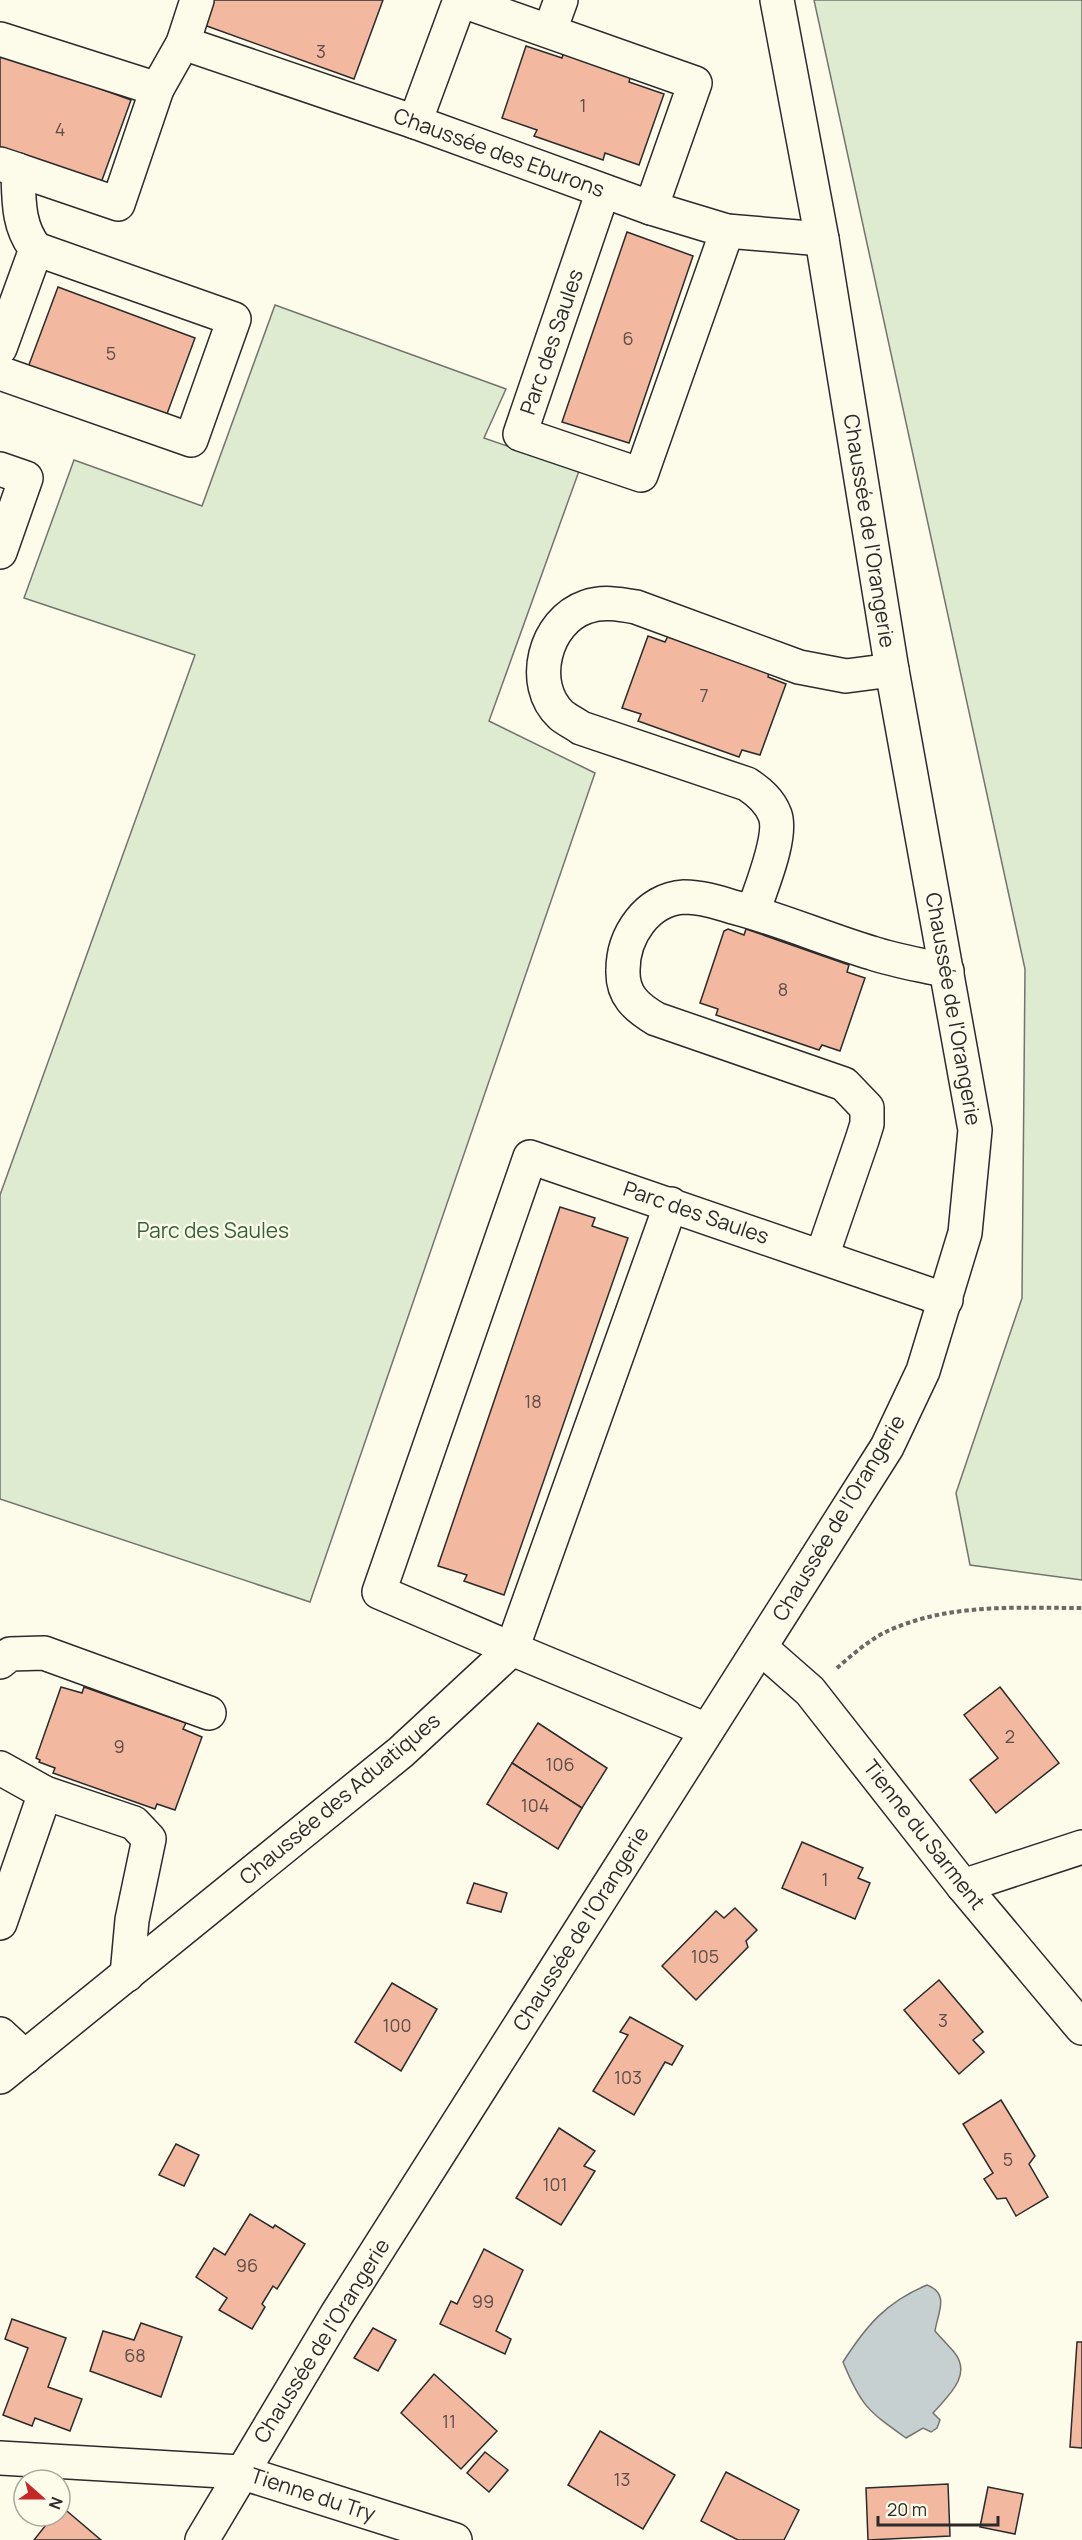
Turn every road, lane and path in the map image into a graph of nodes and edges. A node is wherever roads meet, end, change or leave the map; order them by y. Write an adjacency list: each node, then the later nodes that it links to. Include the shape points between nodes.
1 (196, 0): 6 (street)
2 (460, 0): 4 (street); 8 (street)
3 (777, 0): 13 (street, Chaussée de l'Orangerie)
4 (556, 15): 11 (street, via 695,82)
5 (0, 39): 7 (street)
6 (183, 43): 7 (street); 8 (street, Chaussée des Eburons)
7 (157, 89): 9 (street, via 118,204)
8 (415, 122): 10 (street, Chaussée des Eburons)
9 (9, 167): 14 (street, via 26,236)
10 (603, 191): 11 (street, Chaussée des Eburons); 12 (street, Parc des Saules, via 520,434 641,475)
11 (651, 208): 12 (street, Chaussée des Eburons)
12 (727, 231): 13 (street, Chaussée des Eburons)
13 (822, 238): 19 (street, Chaussée de l'Orangerie)
14 (36, 249): 15 (street); 16 (street, via 234,319 191,440)
15 (0, 348)
16 (0, 373)
17 (0, 469): 18 (street, via 26,478)
18 (0, 552)
19 (892, 670): 20 (street, via 846,676 799,667 636,607 611,603 587,606 573,613 550,641 543,681 560,714 580,728 747,784 764,795 776,817 775,832); 21 (street, Chaussée de l'Orangerie)
20 (753, 912): 21 (street, via 874,954); 23 (street, via 699,898 665,901 637,924 626,945 622,980 629,999 656,1019 844,1084 867,1108 867,1124)
21 (947, 971): 24 (street, Chaussée de l'Orangerie, via 975,1130 965,1233)
22 (672, 1204): 23 (street, Parc des Saules); 27 (street); 27 (street, Parc des Saules, via 530,1157 379,1592)
23 (822, 1256): 24 (street, Parc des Saules)
24 (946, 1300): 26 (street, Chaussée de l'Orangerie, via 923,1371 887,1448)
25 (1082, 1608): 29 (path, via 984,1607 941,1613 888,1630)
26 (761, 1648): 29 (street, Tienne du Sarment); 31 (street, Chaussée de l'Orangerie)
27 (512, 1649): 31 (street); 38 (street, Chaussée des Aduatiques, via 401,1752)
28 (0, 1662): 30 (street, via 10,1654 44,1653)
29 (810, 1691): 36 (street, Tienne du Sarment)
30 (209, 1713)
31 (707, 1730): 43 (street, Chaussée de l'Orangerie)
32 (0, 1768): 33 (street)
33 (45, 1793): 35 (street); 38 (street, via 134,1823 149,1839 132,1920)
34 (1082, 1847): 36 (street)
35 (7, 1882): 37 (street)
36 (963, 1886): 39 (street, Tienne du Sarment)
37 (0, 1923)
38 (127, 1975): 41 (street, Chaussée des Aduatiques)
39 (1082, 2028)
40 (0, 2034): 41 (street)
41 (12, 2067)
42 (0, 2458): 43 (street, Tienne du Try)
43 (240, 2472): 44 (street, Chaussée de l'Orangerie); 45 (street, Tienne du Try)
44 (202, 2540)
45 (455, 2540)

